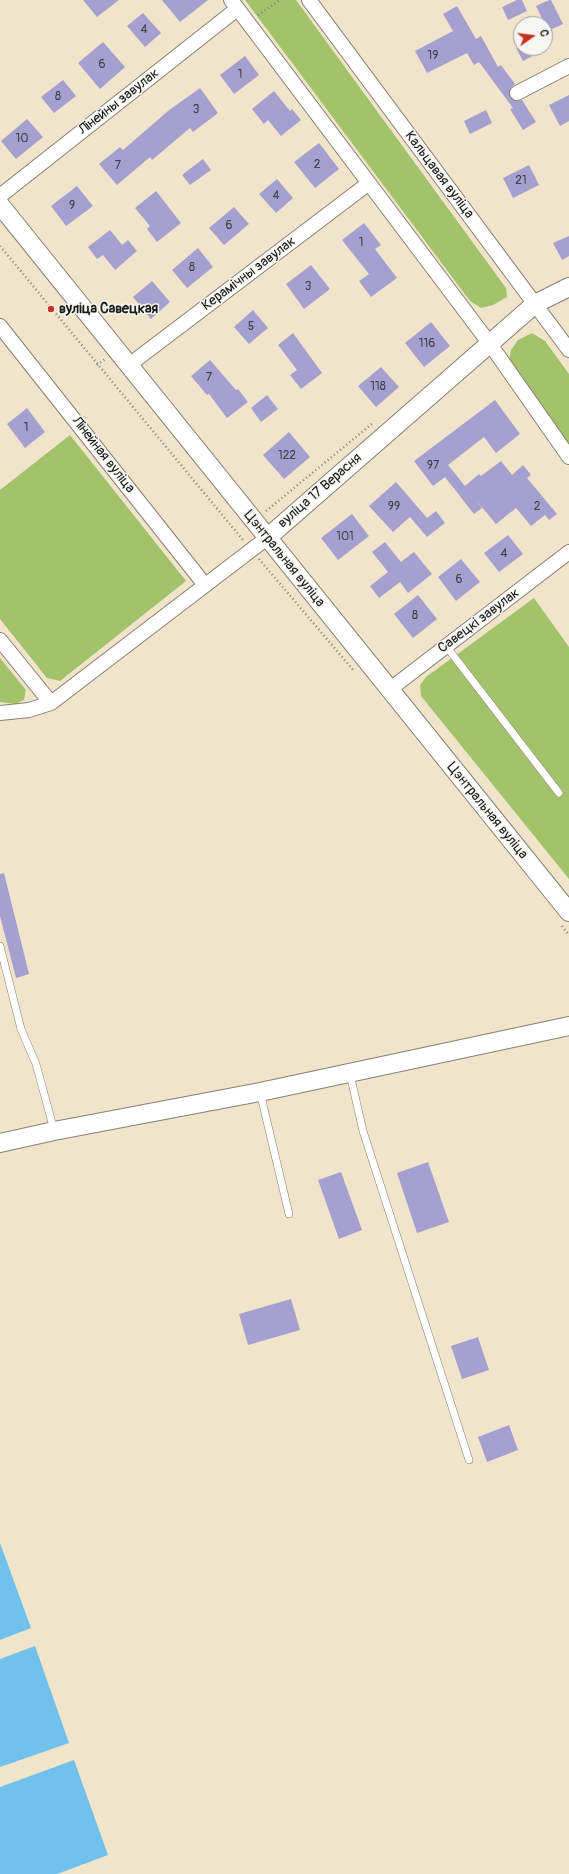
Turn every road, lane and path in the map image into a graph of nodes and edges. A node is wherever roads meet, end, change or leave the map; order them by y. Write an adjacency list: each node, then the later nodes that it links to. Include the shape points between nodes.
1 (280, 0): 4 (path)
2 (309, 0): 12 (street, Кальцавая вуліца)
3 (234, 4): 7 (street); 8 (street, Лінейны завулак)
4 (270, 7)
5 (569, 66): 6 (street)
6 (517, 93)
7 (368, 183): 14 (street); 16 (street, Керамічны завулак)
8 (0, 196)
9 (0, 205): 16 (street, Цэнтральная вуліца)
10 (0, 246): 20 (path)
11 (569, 287): 12 (street, вуліца 17 Верасня)
12 (535, 304): 14 (street, вуліца 17 Верасня); 15 (street, Кальцавая вуліца)
13 (0, 326): 24 (street, Лінейная вуліца)
14 (490, 344): 18 (street); 21 (street, вуліца 17 Верасня)
15 (569, 350)
16 (129, 365): 19 (street, Цэнтральная вуліца)
17 (373, 423): 19 (path)
18 (569, 457)
19 (253, 521): 20 (path); 21 (street, Цэнтральная вуліца)
20 (238, 533): 22 (path)
21 (267, 538): 22 (street, вуліца 17 Верасня); 28 (street, Цэнтральная вуліца)
22 (251, 550): 24 (street, вуліца 17 Верасня); 27 (path)
23 (569, 552): 26 (street, Савецкі завулак)
24 (205, 585): 29 (street, вуліца 17 Верасня)
25 (0, 640): 29 (street)
26 (446, 646): 28 (street, Савецкі завулак); 31 (lane)
27 (357, 675)
28 (389, 690): 32 (street, Цэнтральная вуліца)
29 (51, 703): 30 (street, вуліца 17 Верасня, via 29,710)
30 (0, 712)
31 (559, 793)
32 (564, 917): 33 (path)
33 (569, 935)
34 (0, 946): 36 (lane)
35 (0, 984): 36 (lane)
36 (9, 984): 40 (lane, via 21,1029 36,1064)
37 (569, 1026): 38 (street)
38 (350, 1074): 39 (street); 43 (lane, via 365,1139)
39 (260, 1092): 40 (street); 42 (lane)
40 (54, 1131): 41 (street)
41 (0, 1143)
42 (289, 1214)
43 (469, 1460)

